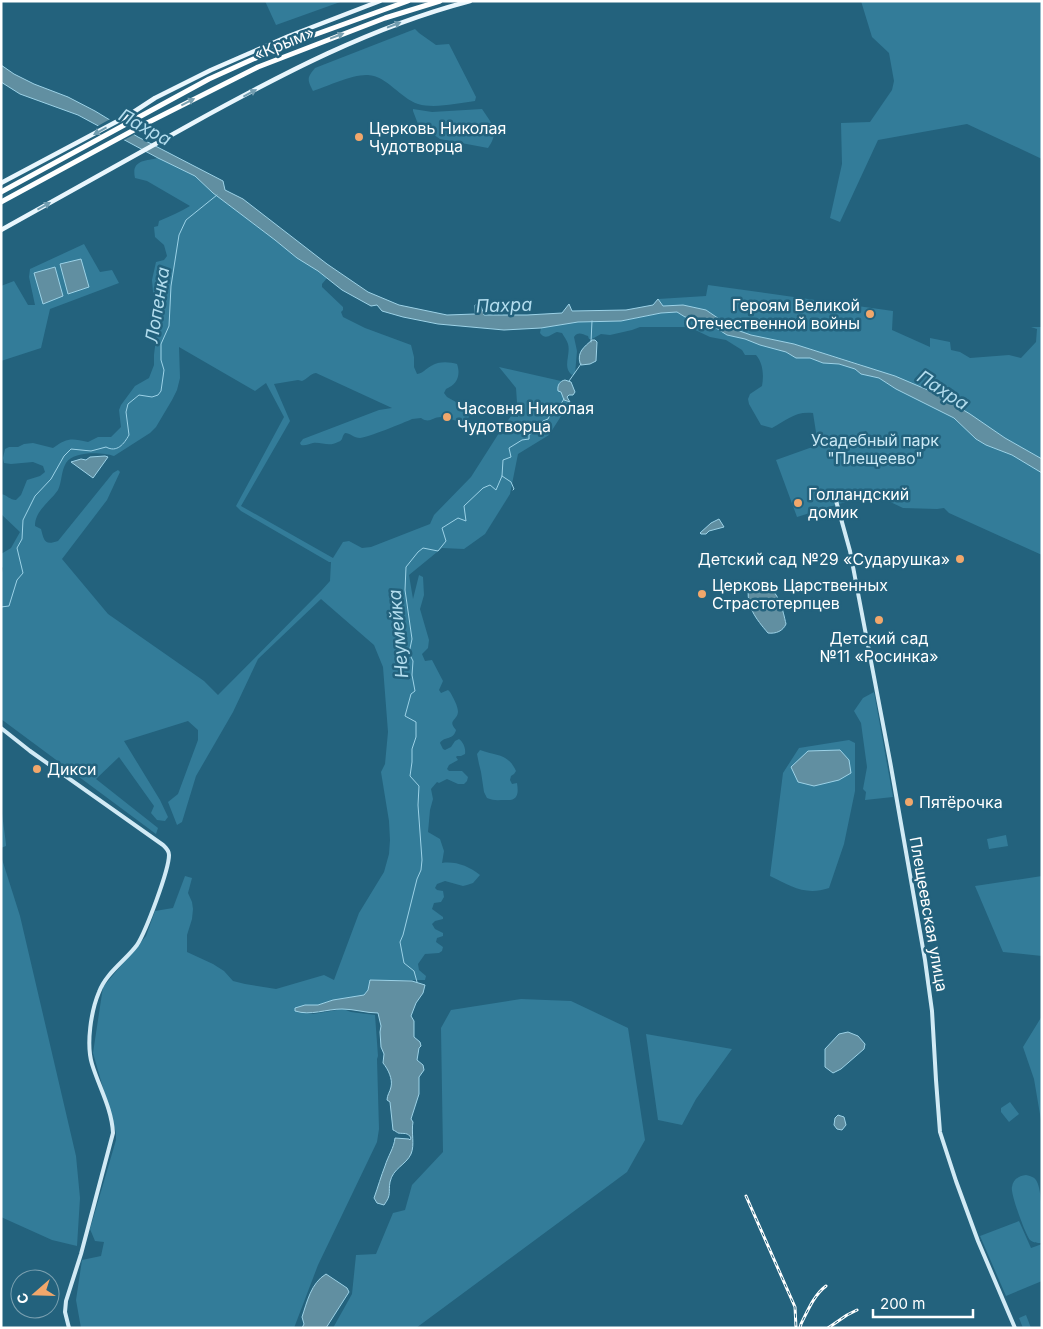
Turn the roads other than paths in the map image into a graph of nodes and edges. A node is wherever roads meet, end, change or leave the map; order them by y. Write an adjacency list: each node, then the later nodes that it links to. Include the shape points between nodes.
1 (380, 1): 5 (main road, one-way to 5, via 243,56 155,98)
2 (408, 1): 6 (highway, «Крым», via 251,60)
3 (440, 1): 7 (highway, «Крым», one-way to 3, via 258,67 385,18)
4 (470, 1): 8 (main road, one-way to 4, via 268,83 339,48 408,20)
5 (1, 183)
6 (1, 192)
7 (1, 202)
8 (1, 230)
9 (835, 497): 12 (street, Плещеевская улица, via 850,551 917,907 931,998 940,1132 978,1241)
10 (1, 728): 11 (street, via 163,845 169,855 141,938 102,985 95,1005 90,1055 111,1117 113,1133 82,1254 66,1301)
11 (69, 1328)
12 (1015, 1328)

